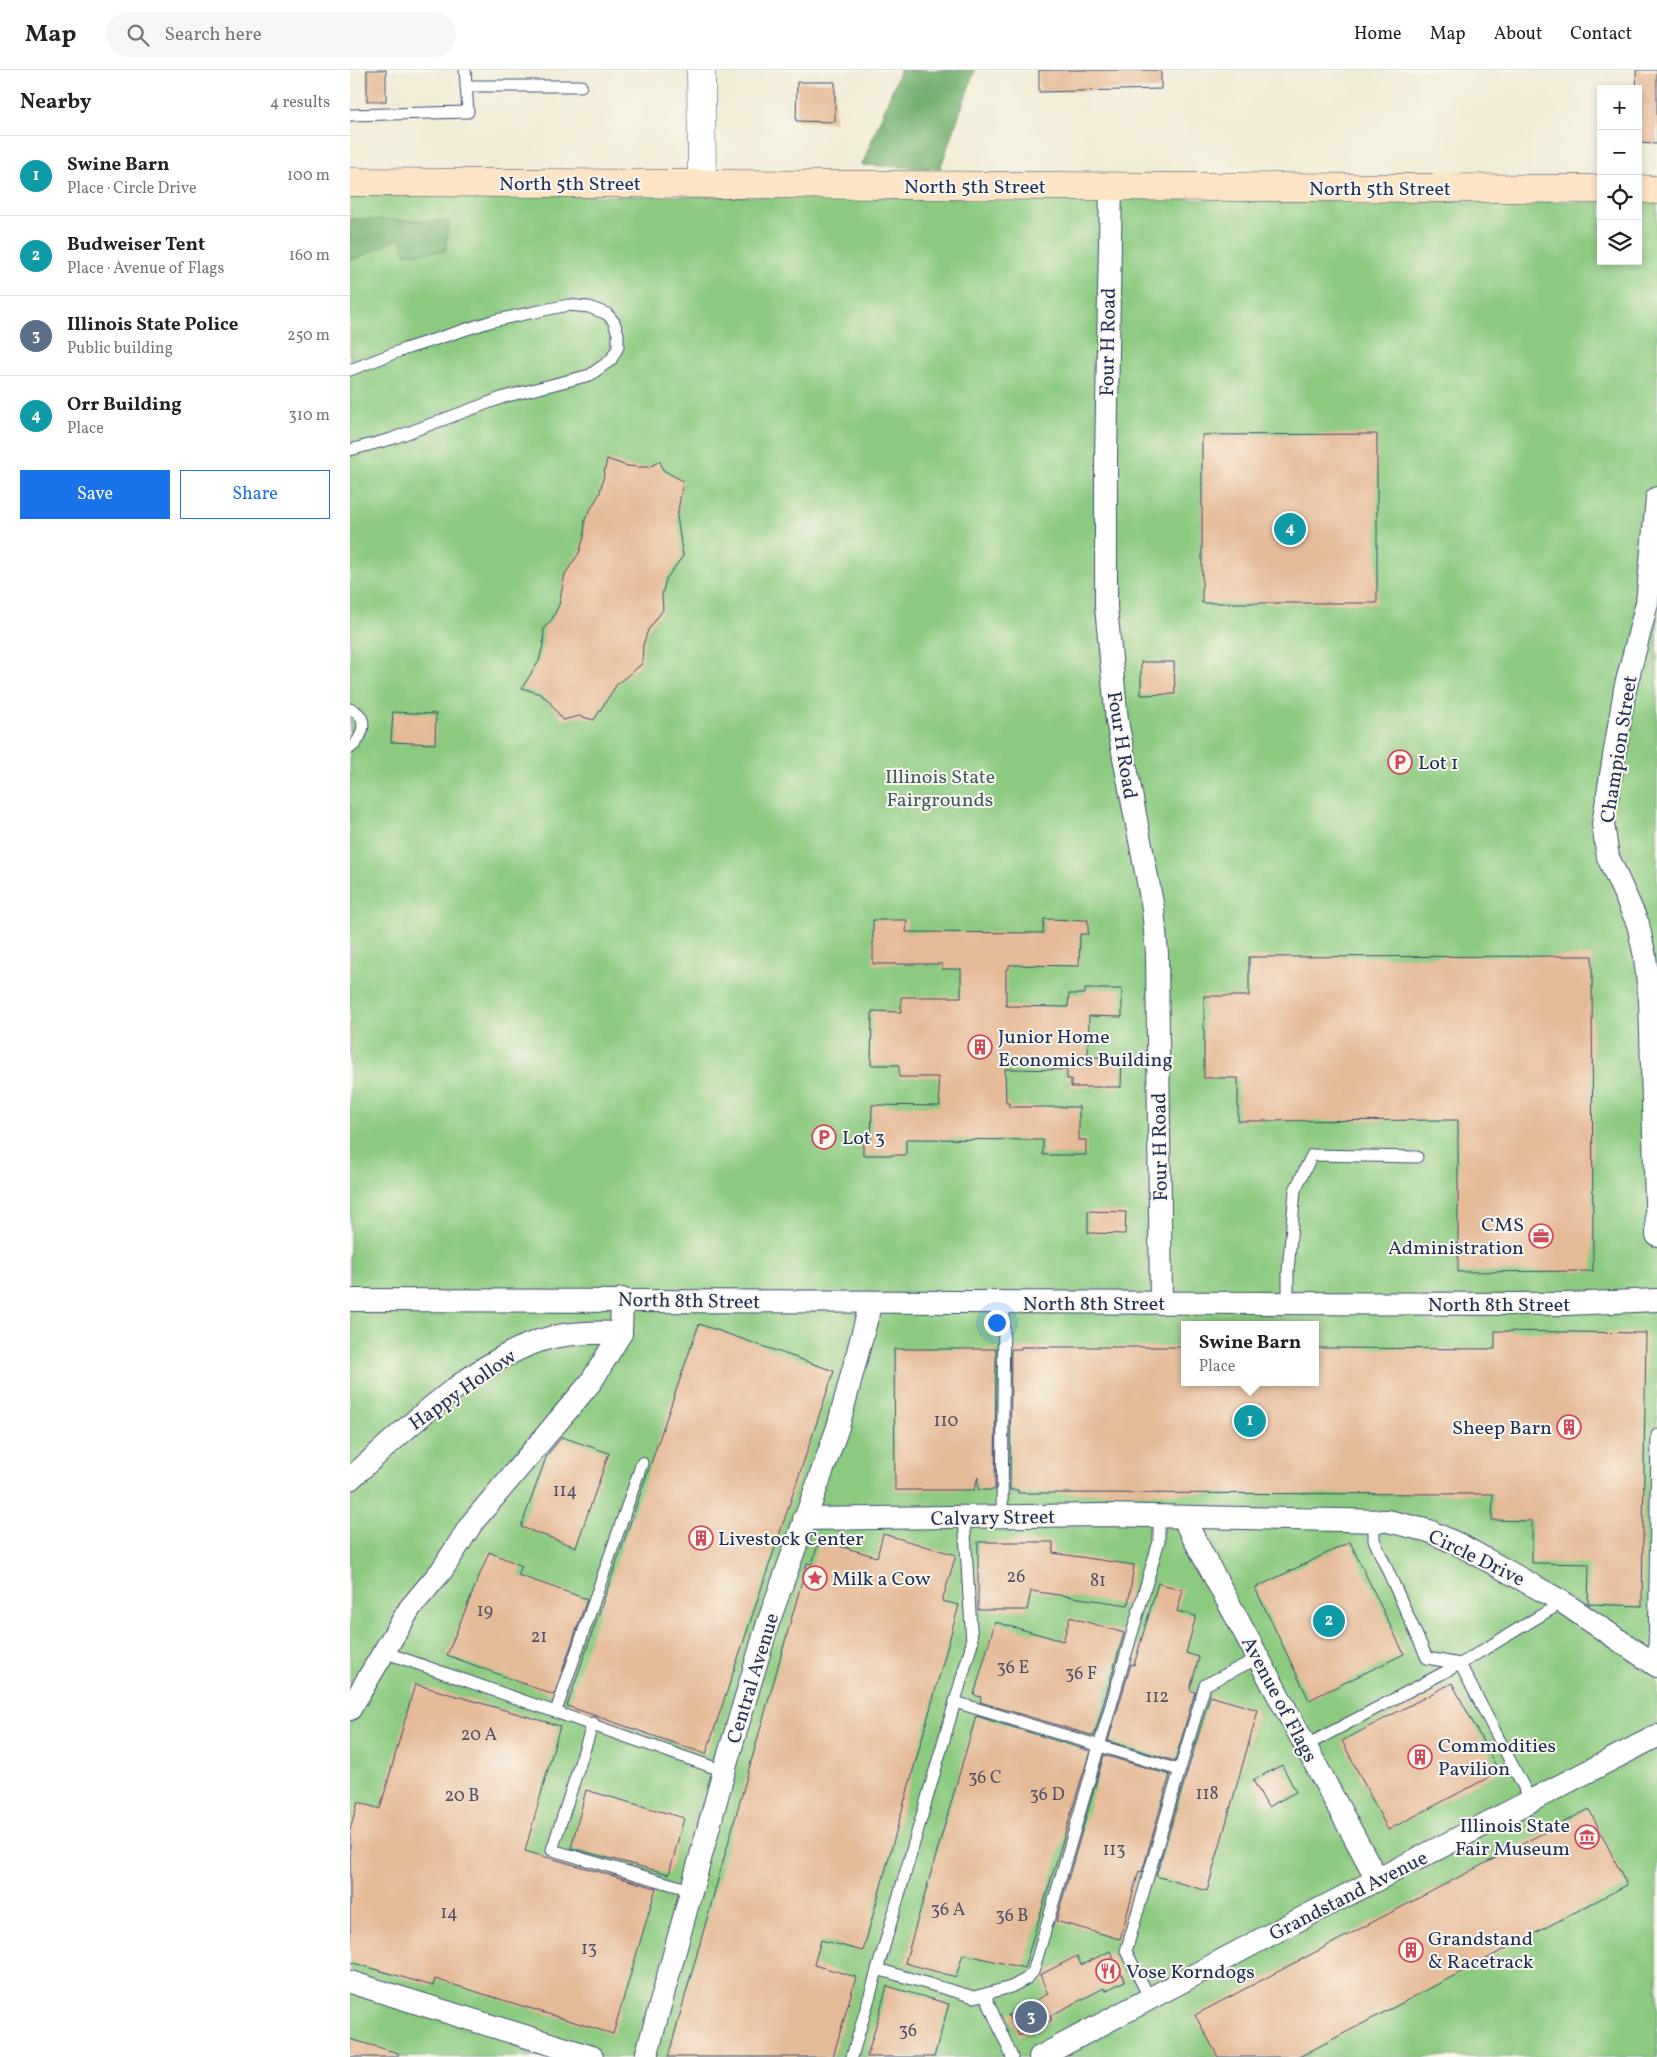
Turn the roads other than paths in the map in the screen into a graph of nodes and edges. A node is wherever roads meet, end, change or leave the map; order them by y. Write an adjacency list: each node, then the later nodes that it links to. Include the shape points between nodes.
1 (465, 70): 3 (lane)
2 (701, 70): 7 (street)
3 (466, 86): 4 (lane); 5 (lane, via 468,112)
4 (581, 86)
5 (350, 115)
6 (350, 182): 7 (main road, North 5th Street)
7 (702, 183): 8 (main road, North 5th Street)
8 (1111, 186): 9 (main road, North 5th Street); 24 (street, Four H Road, via 1106,607 1117,721 1153,908 1157,945)
9 (1597, 189)
10 (1642, 189): 11 (main road)
11 (1657, 190)
12 (350, 370): 13 (lane, via 492,321 568,305 589,307 606,314 614,322 618,334 618,347 611,360 590,375 504,397 391,439)
13 (350, 450)
14 (1657, 498): 18 (street, Champion Street, via 1647,603 1625,689 1603,824 1608,857 1638,924 1645,957 1650,1001)
15 (350, 709): 16 (lane, via 362,717 363,728 359,739)
16 (350, 748)
17 (1417, 1157): 25 (lane, via 1312,1155 1295,1190)
18 (1657, 1235)
19 (622, 1299): 20 (street, North 8th Street); 22 (street, North 8th Street); 26 (street)
20 (350, 1300)
21 (1657, 1300): 25 (street, North 8th Street, via 1567,1304)
22 (871, 1302): 23 (street, North 8th Street); 34 (street, Central Avenue, via 838,1427)
23 (1004, 1302): 24 (street, North 8th Street); 30 (lane)
24 (1161, 1303): 25 (street, North 8th Street)
25 (1288, 1303)
26 (621, 1333): 29 (street, Happy Hollow, via 593,1332 543,1339 505,1354 448,1394); 37 (street, via 591,1382 472,1523 442,1570 410,1608)
27 (1657, 1435): 40 (lane)
28 (642, 1464): 43 (lane)
29 (350, 1479)
30 (1002, 1517): 31 (street, Calvary Street); 32 (street, Calvary Street)
31 (1159, 1517): 33 (street, Calvary Street); 46 (lane, via 1159,1541)
32 (964, 1518): 34 (street, Calvary Street); 41 (lane, via 972,1643)
33 (1183, 1518): 35 (street, Circle Drive); 38 (street, Avenue of Flags)
34 (804, 1519): 49 (street, Central Avenue, via 768,1623)
35 (1374, 1521): 36 (street, Circle Drive, via 1388,1521 1429,1531); 39 (lane, via 1374,1540 1427,1658)
36 (1563, 1602): 39 (lane); 40 (street, Circle Drive)
37 (384, 1652): 42 (street); 43 (lane)
38 (1258, 1658): 47 (street, Avenue of Flags); 48 (lane, via 1204,1685)
39 (1460, 1664): 47 (lane); 50 (lane)
40 (1655, 1665)
41 (955, 1702): 46 (lane); 53 (lane)
42 (350, 1709)
43 (556, 1711): 44 (lane)
44 (593, 1723): 49 (lane); 52 (lane, via 552,1850)
45 (1657, 1736): 50 (street, Grandstand Avenue)
46 (1099, 1746): 48 (lane); 55 (lane, via 1032,1972 1026,1979)
47 (1305, 1746): 51 (street, Avenue of Flags)
48 (1179, 1770): 56 (lane, via 1126,1951)
49 (724, 1771): 52 (street, Central Avenue)
50 (1531, 1800): 51 (street, Grandstand Avenue)
51 (1377, 1879): 56 (street, Grandstand Avenue)
52 (691, 1890): 58 (street, Central Avenue)
53 (877, 1970): 55 (lane, via 974,1997); 59 (lane)
54 (350, 1982): 57 (street)
55 (985, 1995): 60 (lane)
56 (1150, 1998): 61 (street, Grandstand Avenue)
57 (592, 2057)
58 (646, 2057)
59 (852, 2057)
60 (1012, 2057)
61 (1040, 2057)

